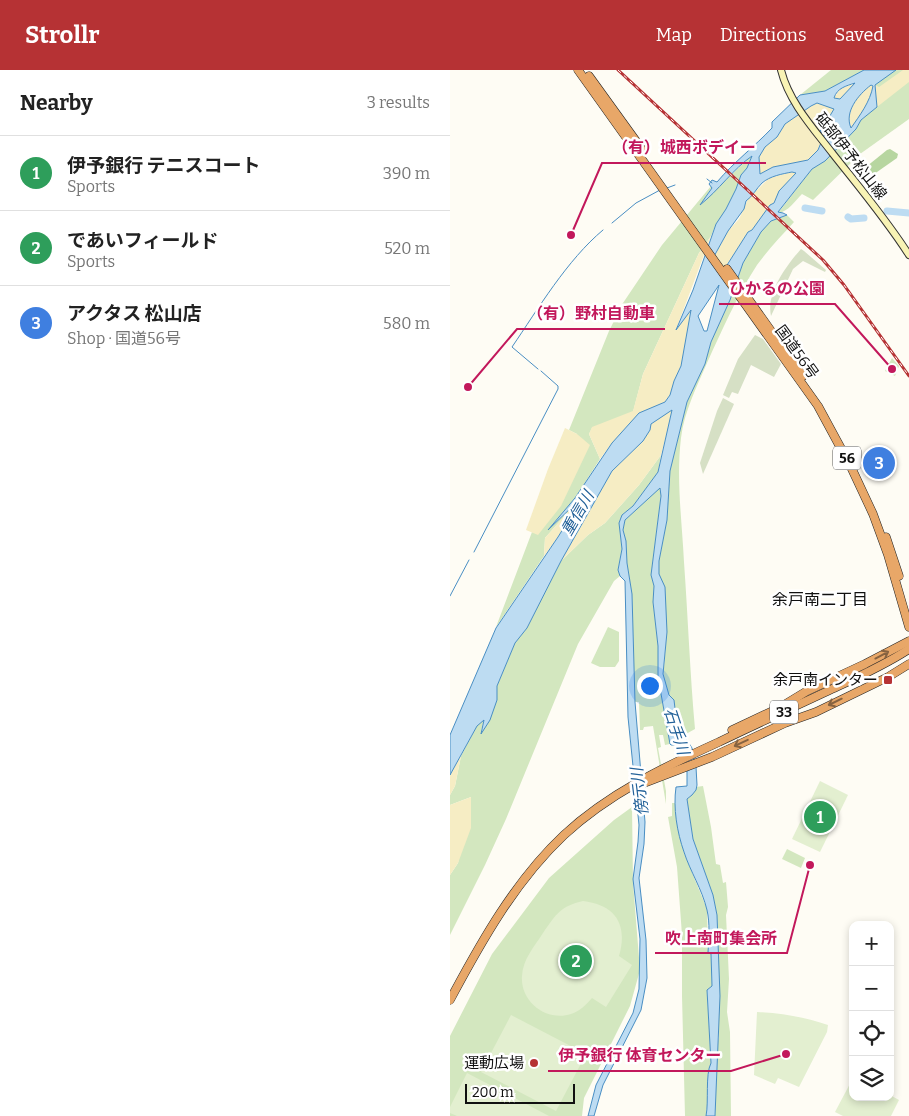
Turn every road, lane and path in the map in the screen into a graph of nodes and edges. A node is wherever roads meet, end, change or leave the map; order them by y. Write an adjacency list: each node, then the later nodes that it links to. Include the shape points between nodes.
1 (578, 70): 4 (highway, 国道56号 / 56)
2 (584, 70): 4 (highway, 国道56号 / 56)
3 (781, 70): 5 (main road, 砥部伊予松山線, via 790,95 808,122 880,212)
4 (676, 202): 6 (highway, 国道56号 / 56)
5 (909, 255)
6 (750, 306): 7 (highway, 国道56号 / 56, via 820,401 856,465 891,548); 8 (highway, 国道56号 / 56, via 818,406 851,468 888,555)
7 (909, 609)
8 (909, 627)
9 (909, 641): 12 (highway, 33, one-way to 9, via 702,744)
10 (909, 649): 12 (highway, 33, via 865,674)
11 (909, 664): 12 (highway, 33, one-way to 12, via 816,712 712,757)
12 (658, 774): 13 (highway, 33, via 599,807 565,834 533,868 492,928)
13 (450, 1000)

